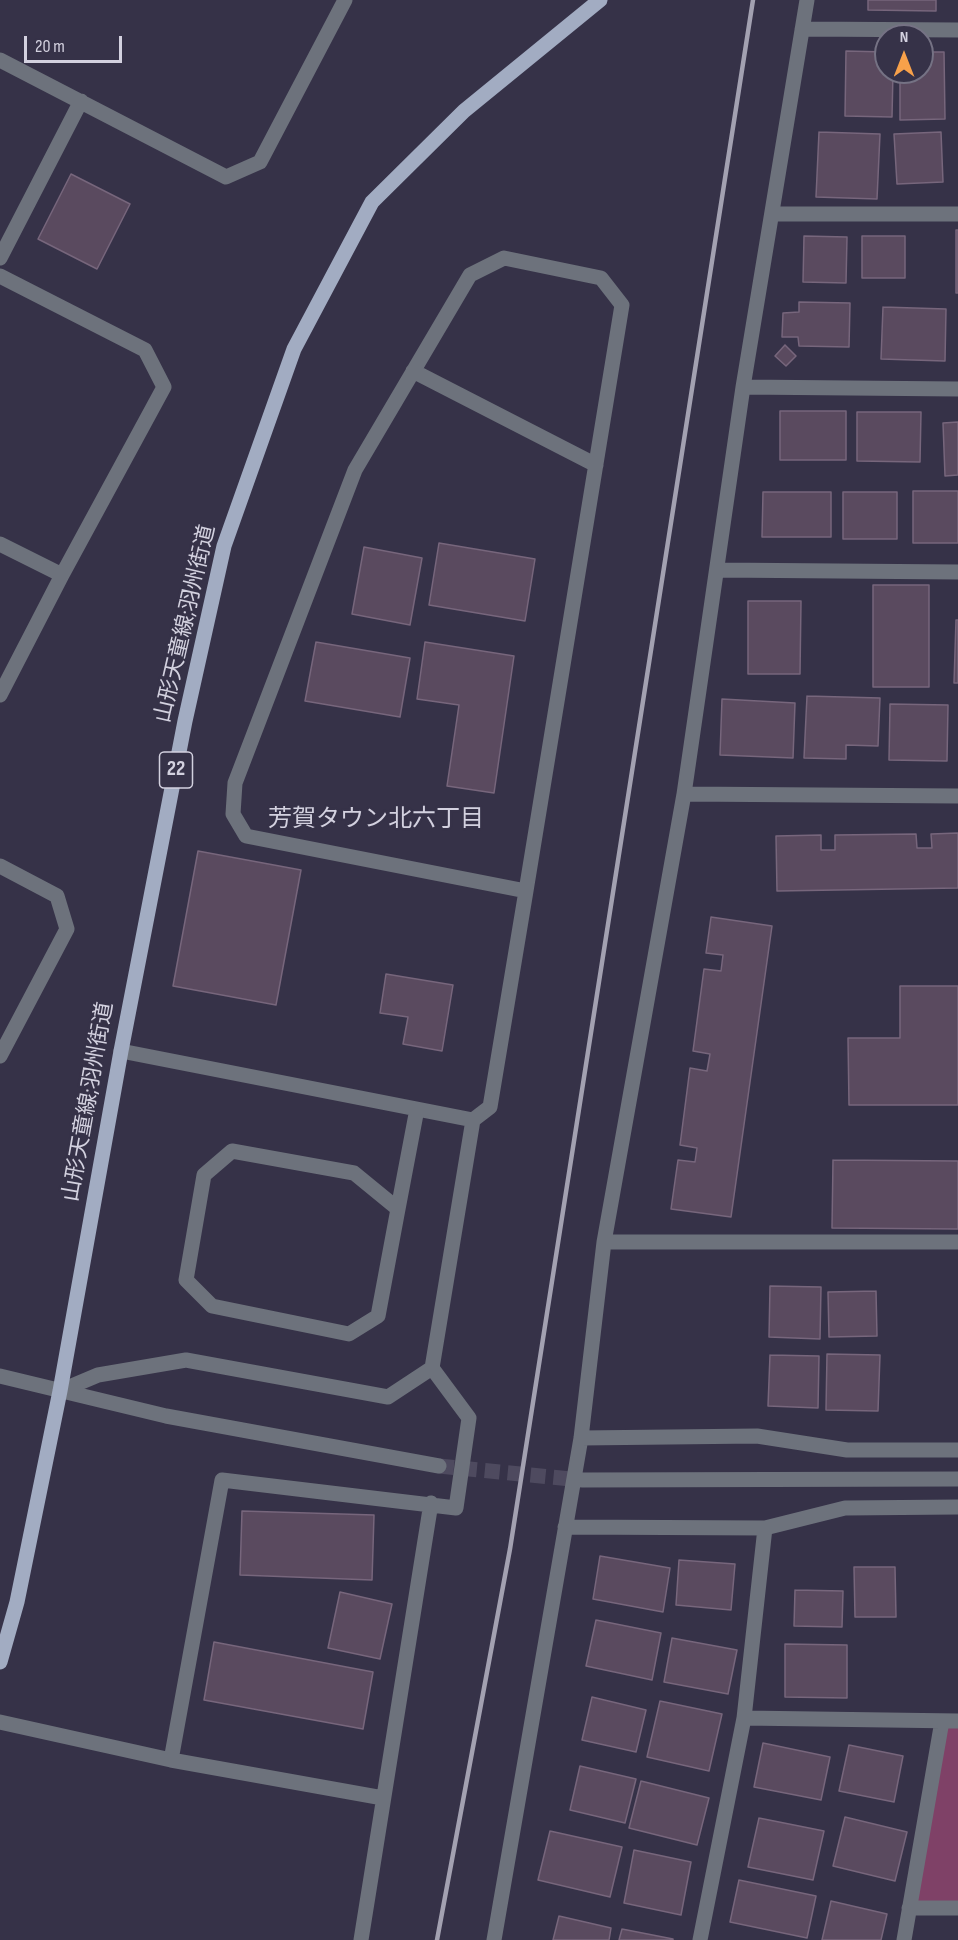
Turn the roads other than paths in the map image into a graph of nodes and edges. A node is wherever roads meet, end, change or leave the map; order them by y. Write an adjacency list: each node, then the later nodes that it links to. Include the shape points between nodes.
1 (345, 0): 7 (street, via 260,162 226,177)
2 (600, 0): 25 (main road, 山形天童線;羽州街道 / 22, via 465,111 372,202 294,349 224,546 185,720)
3 (807, 0): 4 (street)
4 (802, 29): 5 (street); 8 (street)
5 (958, 30)
6 (0, 60): 7 (street)
7 (81, 101): 10 (street)
8 (772, 214): 9 (street); 13 (street)
9 (958, 214)
10 (0, 258)
11 (0, 276): 19 (street, via 144,350 164,387)
12 (413, 371): 15 (street); 15 (street, via 470,275 504,258 601,278 622,305); 24 (street, via 355,471 235,783 233,814 246,836)
13 (743, 387): 14 (street); 17 (street)
14 (958, 389)
15 (596, 465): 24 (street)
16 (0, 544): 19 (street)
17 (718, 570): 18 (street); 21 (street)
18 (958, 572)
19 (62, 575): 20 (street)
20 (0, 695)
21 (684, 794): 22 (street); 30 (street)
22 (958, 796)
23 (0, 866): 26 (street, via 57,896 67,929)
24 (526, 891): 28 (street, via 490,1107)
25 (121, 1051): 27 (street); 34 (main road, 山形天童線;羽州街道 / 22)
26 (0, 1056)
27 (417, 1109): 28 (street); 29 (street)
28 (473, 1120): 32 (street)
29 (398, 1209): 29 (street, via 378,1316 349,1334 212,1306 186,1280 204,1175 232,1150 354,1173)
30 (604, 1242): 31 (street); 35 (street)
31 (958, 1242)
32 (432, 1368): 34 (street, via 388,1397 186,1360 98,1375); 40 (street, via 469,1418 456,1508)
33 (0, 1376): 34 (street)
34 (60, 1391): 37 (street, via 166,1416); 44 (main road, 山形天童線;羽州街道 / 22, via 17,1602)
35 (581, 1438): 36 (street, via 757,1436 847,1450); 42 (street)
36 (958, 1450)
37 (439, 1466)
38 (958, 1479): 39 (street)
39 (582, 1480)
40 (431, 1503): 49 (street, via 222,1480); 50 (street)
41 (958, 1507): 43 (street, via 845,1508)
42 (565, 1527): 43 (street); 54 (street)
43 (765, 1528): 45 (street)
44 (0, 1662)
45 (744, 1718): 46 (street); 55 (street)
46 (942, 1721): 47 (street); 51 (street)
47 (958, 1721)
48 (0, 1722): 49 (street)
49 (171, 1760): 50 (street)
50 (383, 1798): 53 (street)
51 (909, 1908): 52 (street); 56 (street)
52 (958, 1908)
53 (360, 1940)
54 (494, 1940)
55 (699, 1940)
56 (904, 1940)

